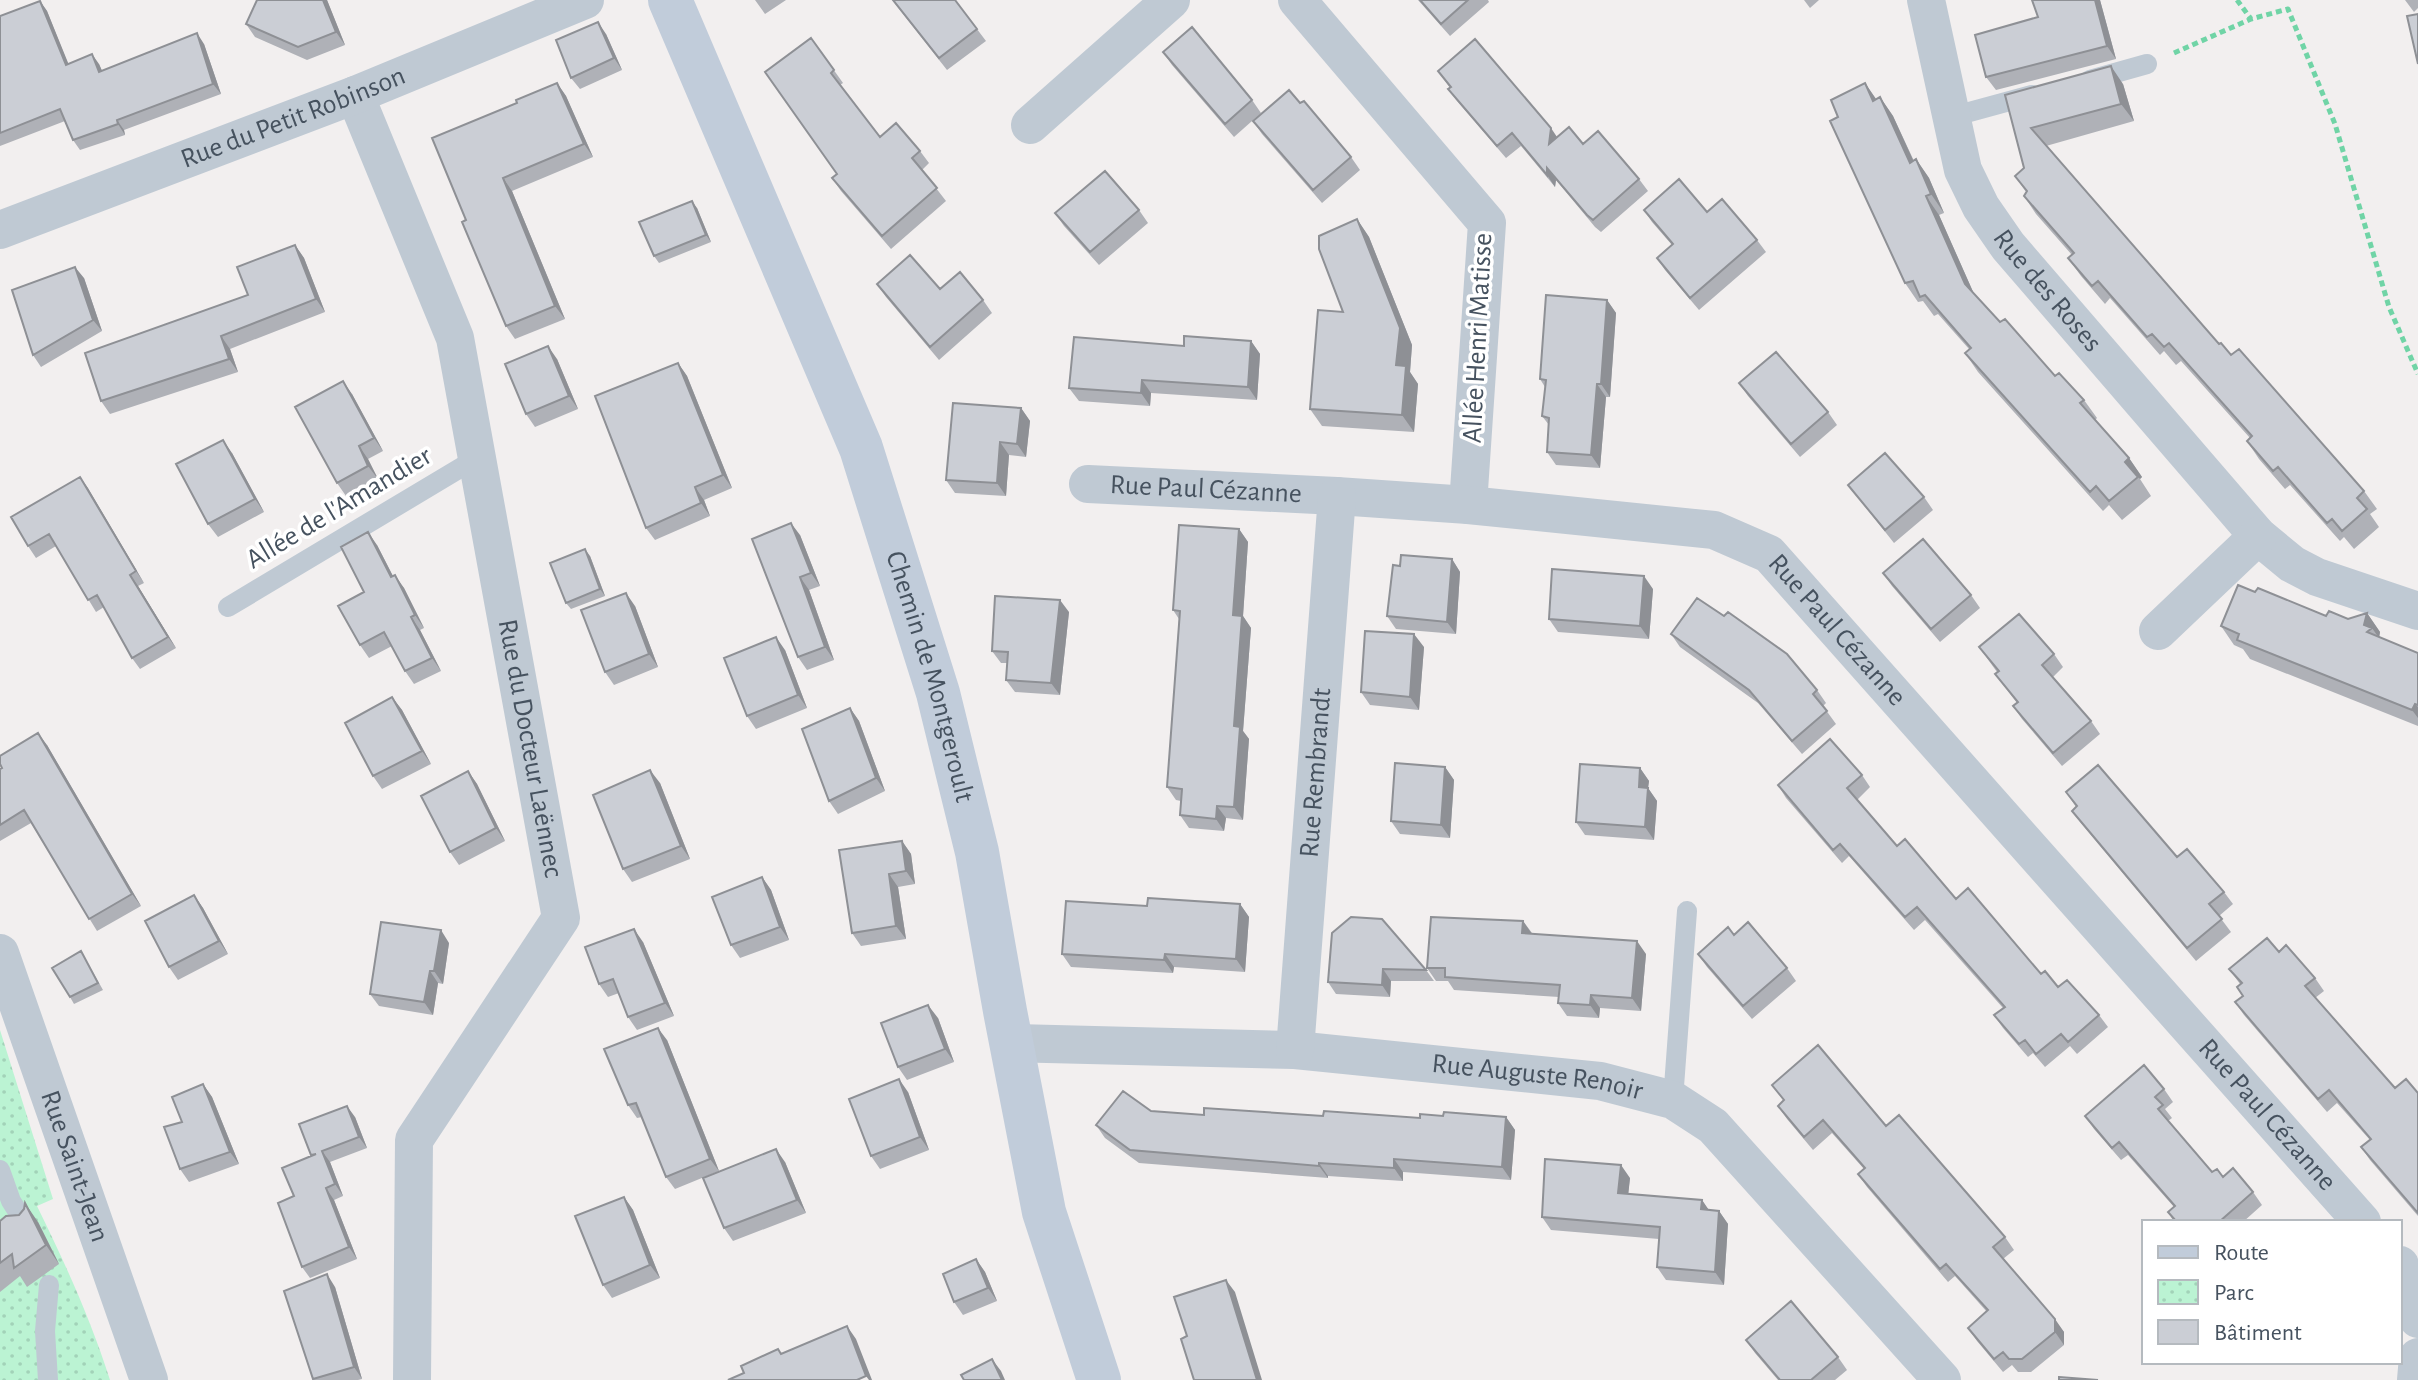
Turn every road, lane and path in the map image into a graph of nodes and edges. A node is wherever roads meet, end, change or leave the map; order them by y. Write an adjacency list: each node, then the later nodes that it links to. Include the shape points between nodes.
1 (585, 0): 9 (street, Rue du Petit Robinson)
2 (670, 0): 24 (street, Chemin de Montgeroult, via 861,448 938,693 977,852)
3 (1171, 0): 11 (street)
4 (1297, 0): 17 (street, Allée Henri Matisse, via 1487,223)
5 (1926, 0): 10 (street, Rue des Roses)
6 (2237, 0): 7 (path)
7 (2251, 19): 8 (path); 13 (path, via 2288,9 2335,124 2389,307)
8 (2147, 64): 10 (lane)
9 (355, 95): 12 (street, Rue du Petit Robinson); 14 (street, Rue du Docteur Laënnec, via 455,338)
10 (1951, 117): 18 (street, Rue des Roses, via 1963,170 2008,246)
11 (1030, 125)
12 (0, 230)
13 (2418, 374)
14 (477, 458): 19 (lane, Allée de l'Amandier); 36 (street, Rue du Docteur Laënnec, via 561,918 414,1140)
15 (1088, 484): 16 (street, Rue Paul Cézanne)
16 (1337, 496): 17 (street, Rue Paul Cézanne); 25 (street, Rue Rembrandt)
17 (1468, 505): 28 (street, Rue Paul Cézanne, via 1714,530 1769,554)
18 (2258, 536): 20 (street, Rue des Roses, via 2317,577); 21 (street)
19 (228, 607)
20 (2418, 611)
21 (2158, 631)
22 (1687, 911): 26 (lane)
23 (0, 953): 35 (street, Rue Saint-Jean)
24 (1011, 1043): 25 (street, Rue Auguste Renoir); 37 (street, Chemin de Montgeroult, via 1044,1212)
25 (1295, 1050): 26 (street, Rue Auguste Renoir, via 1600,1081)
26 (1673, 1100): 38 (street, Rue Auguste Renoir, via 1713,1126)
27 (0, 1170): 29 (lane)
28 (2360, 1220)
29 (25, 1223)
30 (2402, 1271): 32 (street)
31 (49, 1285): 34 (lane)
32 (2418, 1319)
33 (2418, 1357): 39 (street)
34 (48, 1380)
35 (149, 1380)
36 (412, 1380)
37 (1099, 1380)
38 (1942, 1380)
39 (2416, 1380)

